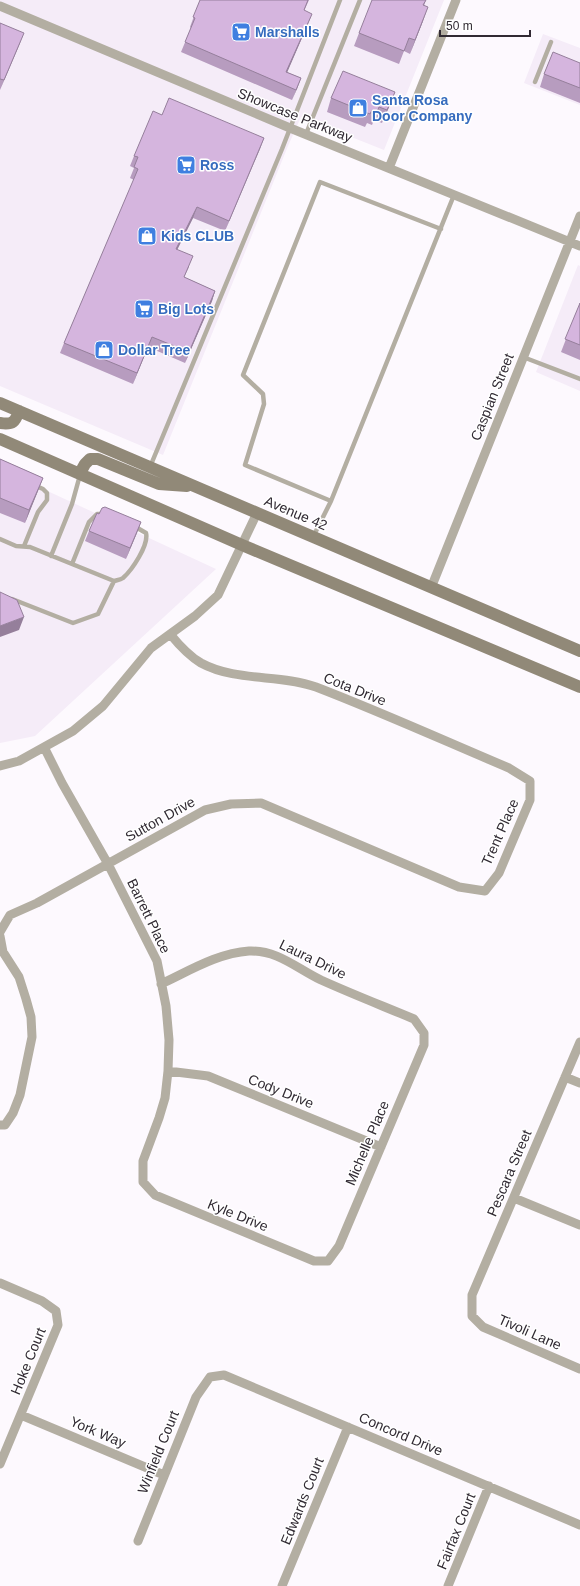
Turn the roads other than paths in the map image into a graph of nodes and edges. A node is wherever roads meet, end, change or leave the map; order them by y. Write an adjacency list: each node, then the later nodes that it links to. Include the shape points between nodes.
1 (340, 0): 7 (lane)
2 (360, 0): 8 (lane)
3 (456, 0): 9 (street)
4 (0, 6): 7 (street, Showcase Parkway)
5 (551, 42): 6 (lane)
6 (535, 82)
7 (290, 128): 8 (street, Showcase Parkway); 21 (lane)
8 (306, 134): 9 (street, Showcase Parkway)
9 (389, 168): 10 (street, Showcase Parkway)
10 (454, 195): 12 (lane); 13 (street, Showcase Parkway)
11 (580, 216): 13 (street, Caspian Street)
12 (441, 229): 25 (lane); 25 (lane, via 320,182 243,375 263,394 264,404 245,465)
13 (569, 242): 14 (street, Showcase Parkway); 15 (street, Caspian Street)
14 (580, 246)
15 (523, 357): 16 (lane); 36 (street, Caspian Street)
16 (580, 379)
17 (0, 403): 18 (main road, Avenue 42)
18 (19, 411): 19 (main road, via 12,423); 21 (main road, Avenue 42)
19 (0, 423)
20 (0, 439): 22 (main road)
21 (150, 467): 24 (main road, Avenue 42)
22 (80, 473): 24 (main road, via 90,459 98,459 159,484); 31 (main road); 33 (lane, via 72,504)
23 (32, 483): 32 (lane, via 47,493 47,500 38,512)
24 (198, 487): 26 (main road, Avenue 42)
25 (331, 500): 29 (lane)
26 (257, 513): 29 (main road, Avenue 42); 31 (street)
27 (109, 516): 34 (lane, via 97,514 89,522)
28 (128, 523): 35 (lane, via 146,533 146,544 127,573)
29 (313, 537): 36 (main road, Avenue 42)
30 (0, 539): 32 (lane, via 16,546)
31 (242, 545): 38 (street, via 218,595); 40 (main road)
32 (24, 546): 33 (lane)
33 (51, 556): 34 (lane)
34 (72, 564): 35 (lane)
35 (114, 581): 37 (lane, via 98,614 73,623)
36 (431, 588): 39 (main road, Avenue 42)
37 (6, 596)
38 (170, 634): 41 (street, via 150,648 103,706 73,731); 43 (street, Cota Drive, via 184,650 201,663 226,672 275,678 314,687 509,768)
39 (580, 651)
40 (580, 687)
41 (44, 747): 42 (street, via 19,761); 44 (street, Barrett Place)
42 (0, 766)
43 (530, 781): 45 (street, Trent Place, via 530,800 499,873)
44 (108, 864): 45 (street, Sutton Drive, via 205,810 231,804 261,803 459,887); 46 (street, Sutton Drive, via 10,915); 48 (street, Barrett Place, via 157,961)
45 (485, 891)
46 (0, 932)
47 (0, 936): 54 (street, via 3,952 19,977 26,999 31,1017 32,1037 20,1095 13,1113)
48 (161, 984): 49 (street, Laura Drive, via 224,955 248,951 267,952 320,980 414,1019); 51 (street, Barrett Place, via 169,1040)
49 (424, 1033): 55 (street, Michelle Place, via 424,1045)
50 (580, 1042): 52 (street, Pescara Street)
51 (168, 1071): 55 (street, Cody Drive, via 208,1076); 56 (street, Barrett Place, via 165,1098 143,1161)
52 (565, 1077): 53 (street); 57 (street, Pescara Street)
53 (580, 1083)
54 (2, 1125)
55 (381, 1147): 59 (street, Michelle Place, via 339,1246)
56 (143, 1182): 59 (street, Kyle Drive, via 154,1195 314,1261)
57 (514, 1198): 58 (street); 61 (street, Pescara Street, via 472,1295)
58 (580, 1225)
59 (328, 1261)
60 (0, 1283): 64 (street, Hoke Court, via 42,1301 56,1311 58,1325)
61 (472, 1316): 62 (street, Tivoli Lane, via 483,1327)
62 (580, 1369)
63 (210, 1377): 65 (street, Concord Drive, via 224,1375); 67 (street, Winfield Court, via 196,1397)
64 (21, 1415): 66 (street, Hoke Court); 67 (street, York Way)
65 (348, 1427): 68 (street, Concord Drive); 71 (street, Edwards Court)
66 (0, 1464)
67 (164, 1475): 70 (street, Winfield Court)
68 (489, 1486): 69 (street, Concord Drive); 72 (street, Fairfax Court)
69 (580, 1525)
70 (138, 1541)
71 (282, 1586)
72 (448, 1586)

